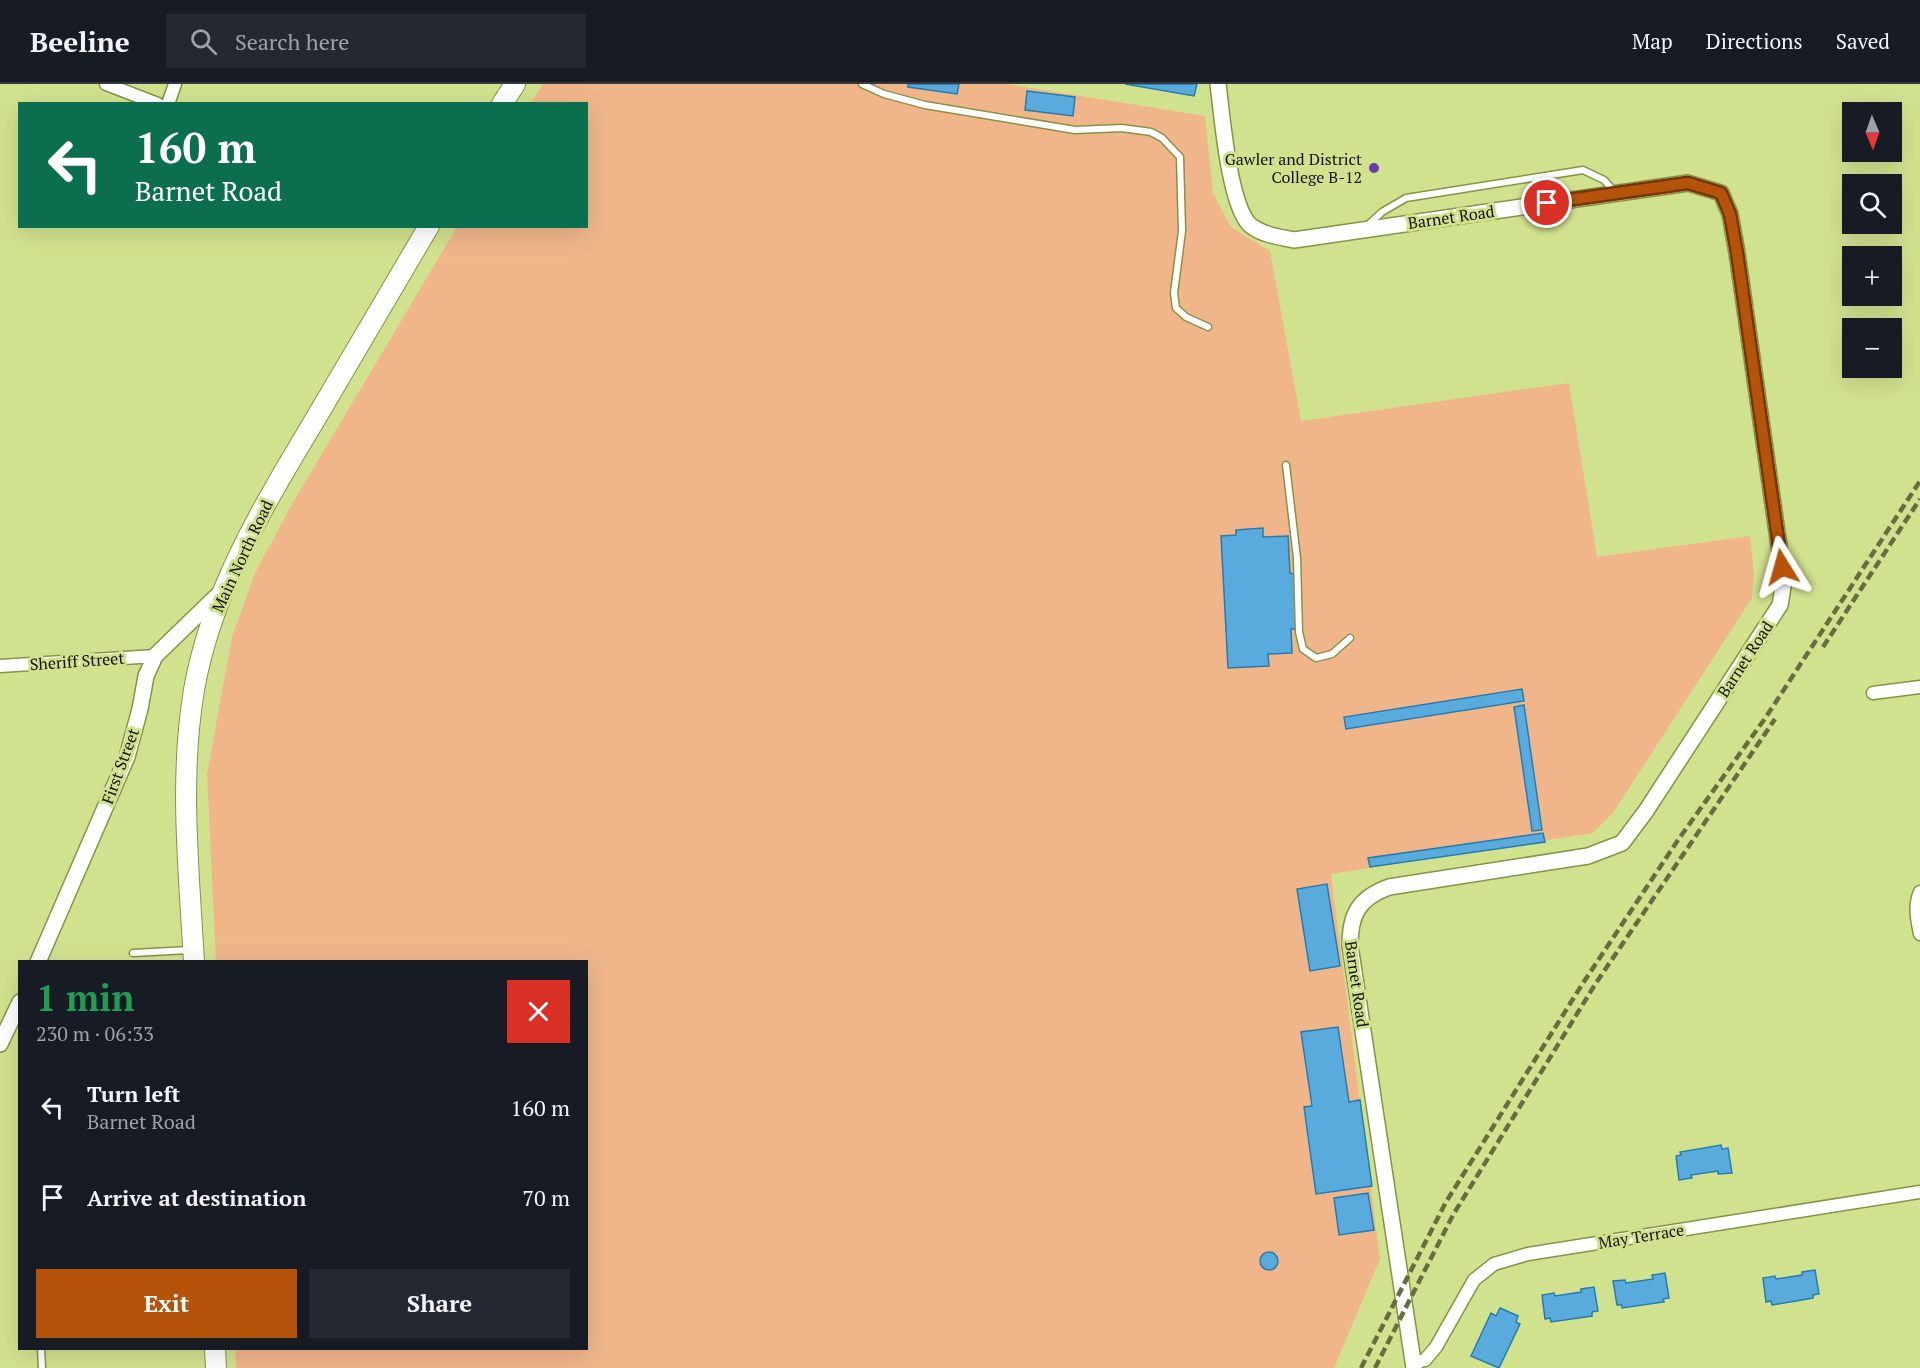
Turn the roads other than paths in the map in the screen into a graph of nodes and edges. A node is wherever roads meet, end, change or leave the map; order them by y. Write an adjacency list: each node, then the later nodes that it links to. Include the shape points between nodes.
1 (106, 84): 6 (street)
2 (175, 84): 7 (street)
3 (514, 84): 8 (main road)
4 (862, 84): 12 (lane, via 925,105 1075,130 1122,128 1151,132 1162,138 1180,156 1182,231 1174,293 1176,308)
5 (1218, 84): 11 (street, Barnet Road, via 1235,193 1249,224 1273,236 1294,240)
6 (153, 102)
7 (169, 102)
8 (503, 102)
9 (1616, 193): 11 (street, Barnet Road); 11 (lane, via 1604,180 1583,170 1406,198 1382,212); 30 (street, Barnet Road, via 1688,183 1721,193 1730,214 1784,582 1780,605 1622,843 1588,856 1389,887 1367,897 1357,910 1350,945)
10 (428, 228): 14 (main road, Main North Road, via 269,496)
11 (1364, 230)
12 (1208, 327)
13 (1286, 465): 15 (lane, via 1303,649 1316,658 1332,654)
14 (225, 589): 16 (street, First Street); 23 (main road, Main North Road, via 200,661 190,719 187,810)
15 (1350, 638)
16 (155, 656): 17 (street, Sheriff Street); 24 (street, First Street, via 146,676 127,757)
17 (0, 666)
18 (1920, 687): 19 (street)
19 (1873, 693)
20 (1920, 892): 21 (street, via 1916,900)
21 (1920, 934)
22 (133, 953): 23 (lane)
23 (193, 956)
24 (39, 960)
25 (18, 1006): 26 (street)
26 (0, 1044)
27 (1920, 1192): 30 (street, May Terrace, via 1528,1254 1494,1264 1474,1280 1436,1347 1425,1360)
28 (41, 1350): 31 (lane)
29 (215, 1350): 32 (main road)
30 (1413, 1365)
31 (42, 1368)
32 (216, 1368)

